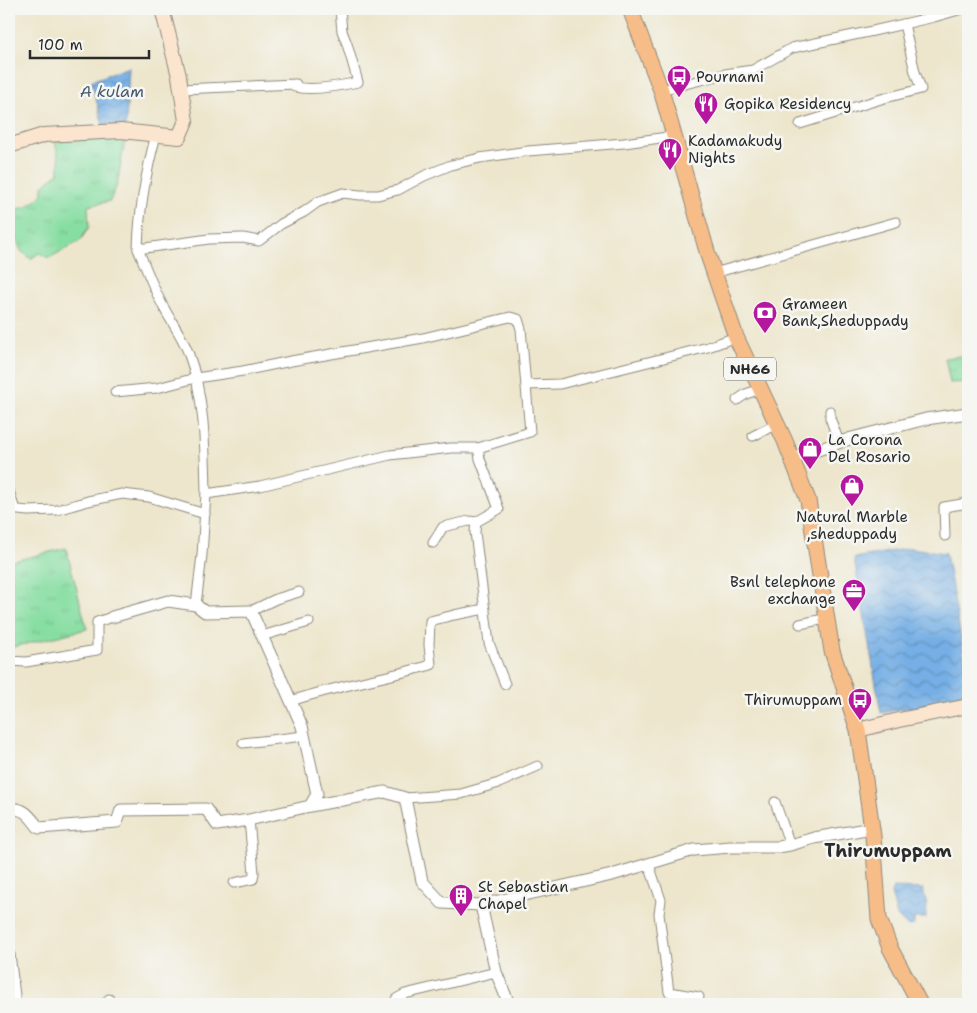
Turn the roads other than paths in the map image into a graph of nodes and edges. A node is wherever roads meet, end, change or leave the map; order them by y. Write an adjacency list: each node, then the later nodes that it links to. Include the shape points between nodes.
1 (162, 9): 6 (main road)
2 (340, 9): 6 (street, via 342,31 358,82 324,88 300,88 296,84)
3 (630, 9): 7 (highway, NH66)
4 (962, 9): 5 (street)
5 (904, 24): 7 (street, via 792,48 753,70); 8 (street, via 921,89)
6 (181, 89): 9 (main road, via 186,121 179,137)
7 (661, 90): 10 (highway, NH66)
8 (800, 124)
9 (156, 135): 11 (main road, via 121,131 44,135); 13 (street, via 141,204)
10 (675, 136): 13 (street, via 480,158 451,165 398,190 378,195 343,193 318,202 259,241 209,239); 14 (highway, NH66)
11 (9, 146)
12 (896, 222): 14 (street)
13 (138, 249): 16 (street, via 163,308 185,345)
14 (714, 273): 15 (highway, NH66)
15 (736, 337): 17 (street, via 560,384); 18 (highway, NH66)
16 (196, 378): 17 (street, via 423,338 510,317 518,320 521,329); 19 (street, via 157,388); 29 (street, via 202,412)
17 (526, 385): 26 (street, via 530,432)
18 (760, 389): 20 (street); 23 (highway, NH66)
19 (115, 392)
20 (737, 400)
21 (830, 411): 25 (street)
22 (968, 413): 25 (street, via 926,419)
23 (777, 424): 24 (street); 27 (highway, NH66)
24 (753, 436)
25 (838, 442): 27 (street)
26 (478, 448): 29 (street, via 390,455 260,486); 33 (street, via 499,509)
27 (792, 459): 42 (highway, NH66, via 808,500)
28 (9, 491): 31 (street)
29 (206, 494): 32 (street)
30 (968, 503): 34 (street, via 944,506)
31 (12, 510): 32 (street, via 57,510 122,494 149,497)
32 (205, 514): 37 (street)
33 (476, 522): 35 (street, via 443,527); 38 (street)
34 (946, 536)
35 (433, 543)
36 (299, 592): 39 (street)
37 (196, 605): 39 (street, via 205,612); 40 (street, via 168,601)
38 (485, 609): 46 (street, via 489,642); 47 (street, via 430,622 431,665)
39 (251, 611): 44 (street)
40 (112, 617): 45 (street, via 97,622 97,650 26,662)
41 (309, 622): 44 (street)
42 (828, 623): 43 (street, via 819,620); 49 (highway, NH66, via 832,651)
43 (800, 624)
44 (262, 636): 47 (street)
45 (9, 661)
46 (505, 684)
47 (291, 701): 50 (street)
48 (968, 706): 49 (main road)
49 (858, 730): 58 (highway, NH66)
50 (304, 736): 51 (street); 55 (street, via 317,794)
51 (243, 743)
52 (538, 766): 53 (street, via 499,783 461,794)
53 (405, 798): 55 (street, via 385,792); 62 (street, via 422,881 442,903)
54 (775, 802): 59 (street)
55 (310, 806): 57 (street)
56 (9, 809): 57 (street, via 17,808 26,813 39,828 117,822 121,810 206,810 217,825)
57 (249, 820): 61 (street, via 253,879)
58 (872, 828): 59 (street); 71 (highway, NH66, via 879,919 890,948)
59 (790, 845): 60 (street, via 694,850)
60 (649, 865): 62 (street); 65 (street, via 661,900 659,914 669,992)
61 (234, 883)
62 (481, 905): 64 (street)
63 (9, 954): 66 (street)
64 (496, 972): 69 (street, via 405,994 396,998); 70 (street)
65 (699, 997)
66 (16, 1004)
67 (104, 1004): 68 (street, via 109,999)
68 (110, 1004)
69 (396, 1004)
70 (509, 1004)
71 (920, 1004)

